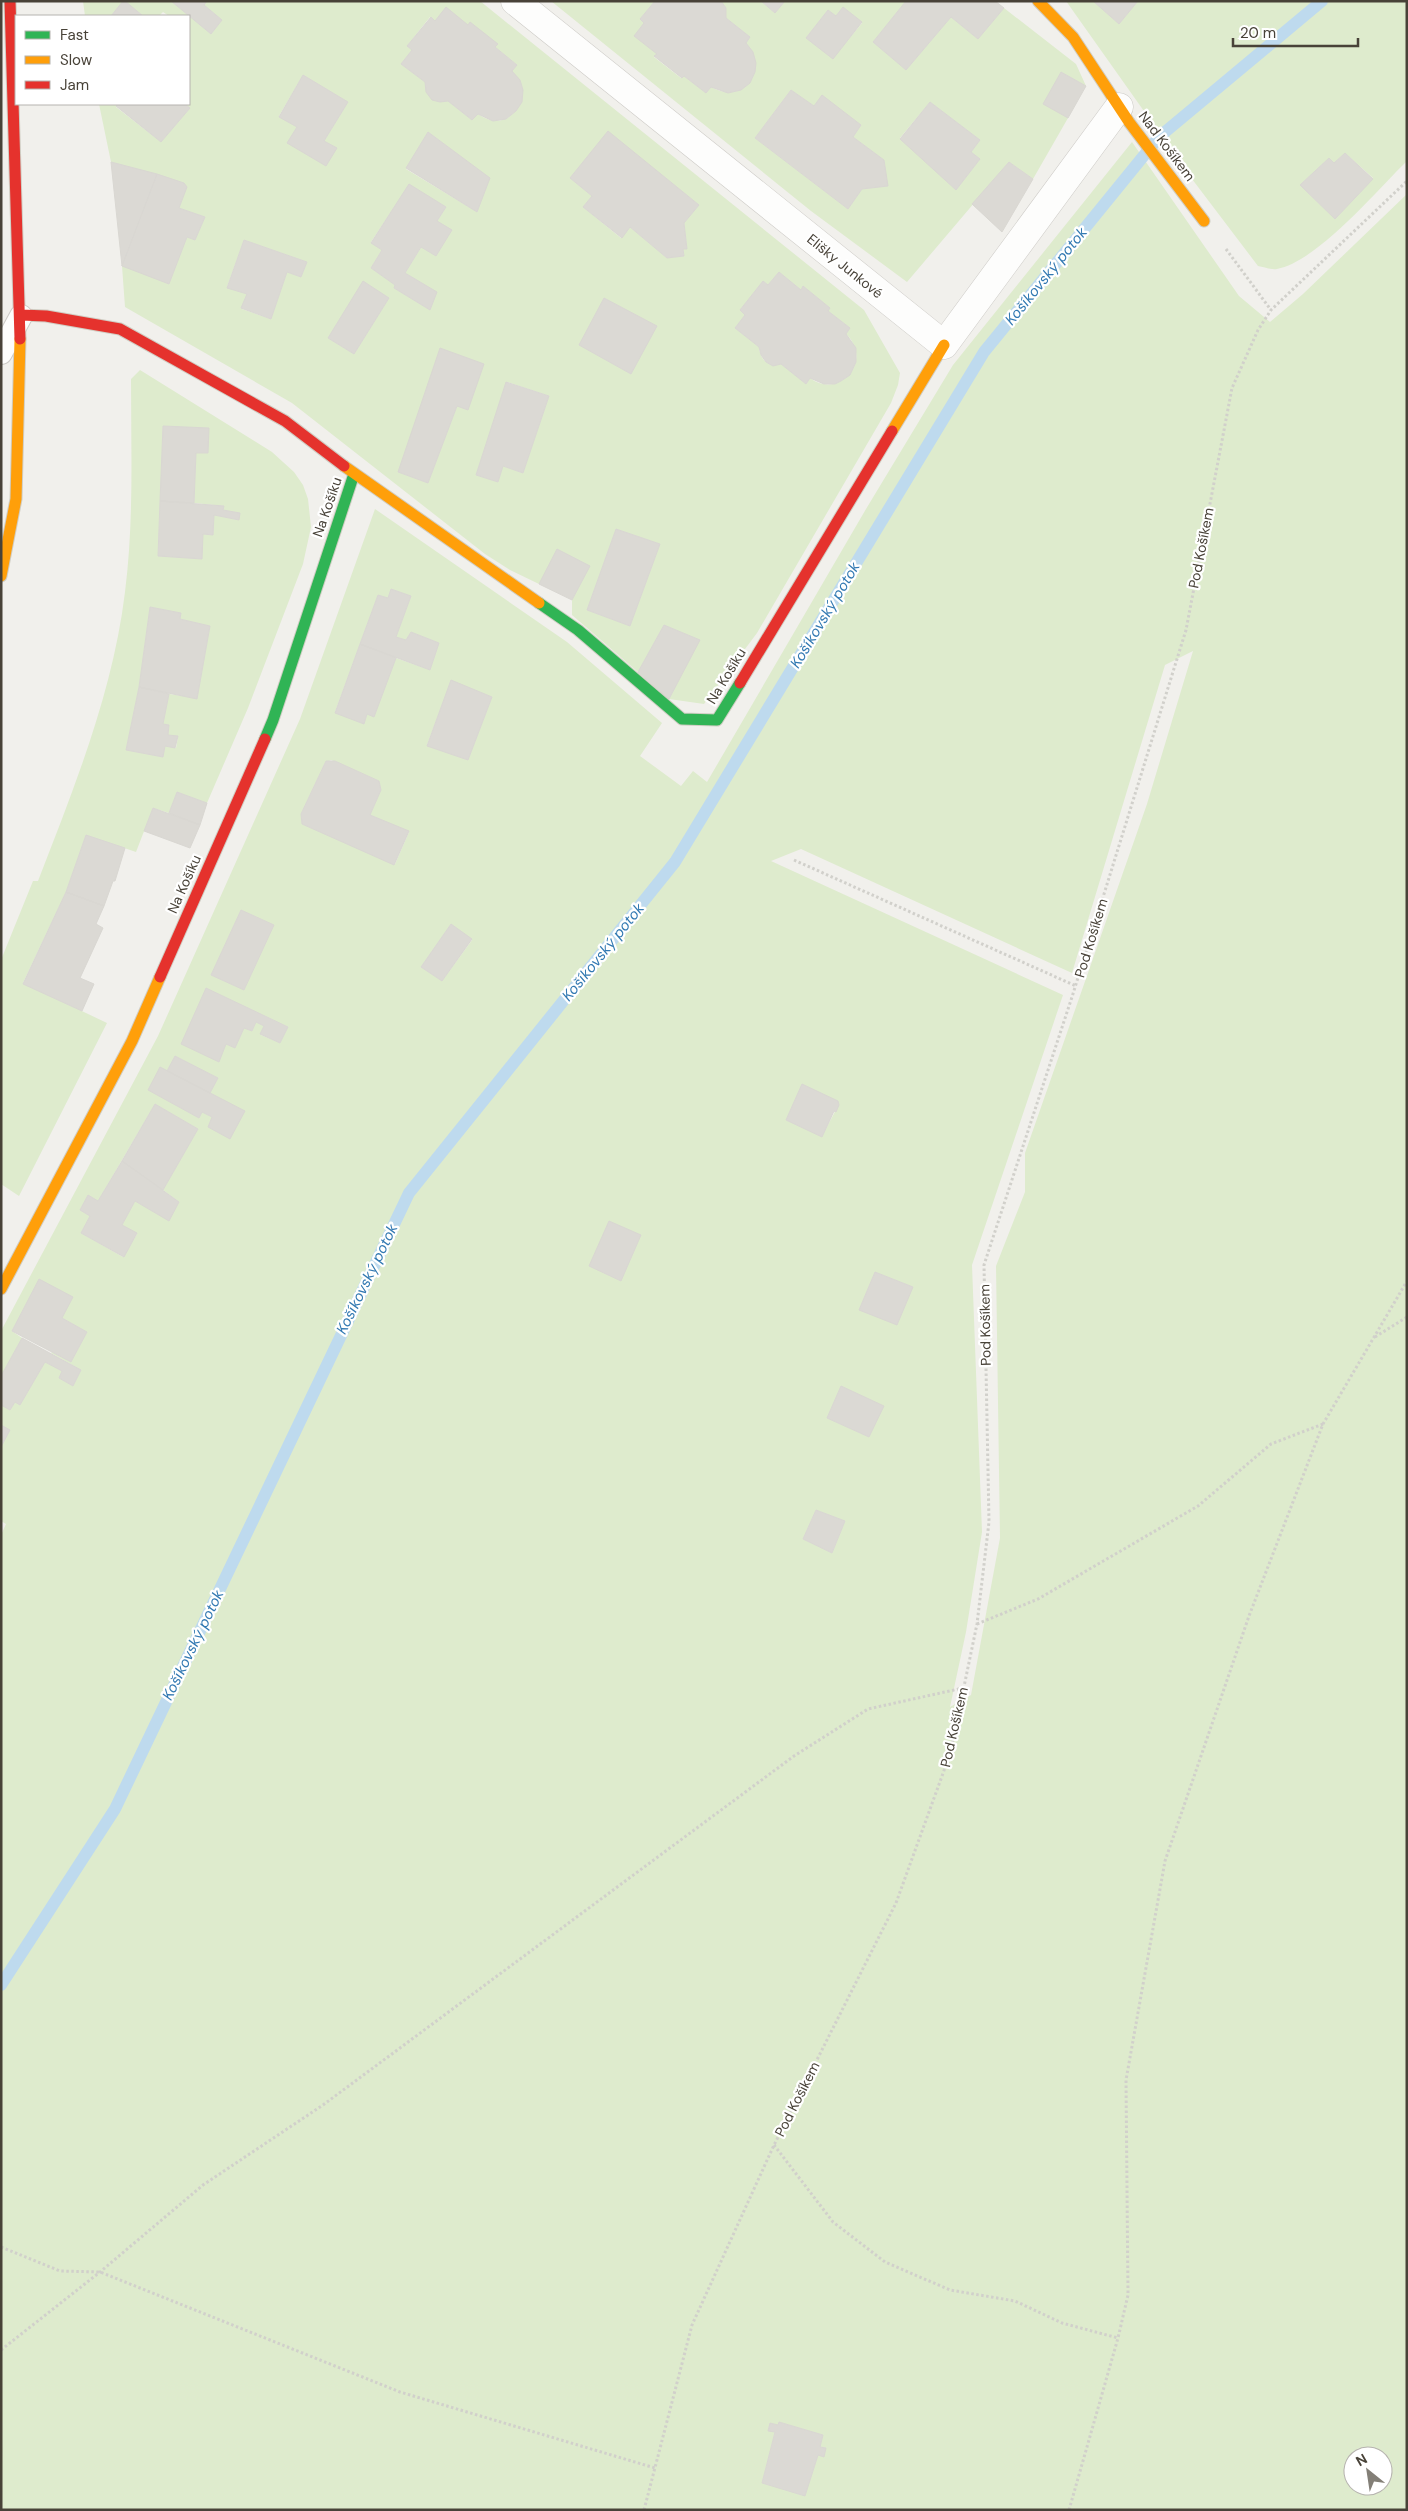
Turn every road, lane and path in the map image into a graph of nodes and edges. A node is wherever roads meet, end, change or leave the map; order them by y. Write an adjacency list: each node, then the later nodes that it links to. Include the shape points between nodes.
1 (10, 1): 8 (street)
2 (515, 1): 9 (street, Elišky Junkové)
3 (1038, 1): 4 (street, Nad Košíkem, via 1058,18 1106,82)
4 (1119, 107): 6 (street, Nad Košíkem); 9 (street)
5 (1407, 182): 7 (path, Pod Košíkem)
6 (1204, 220): 7 (path)
7 (1271, 310): 14 (path, Pod Košíkem, via 1258,330 1232,388 1186,630)
8 (21, 315): 10 (lane); 11 (street, Na Košíku, via 46,316 120,329 285,421); 12 (street, via 16,499)
9 (944, 345): 11 (street, Na Košíku, via 716,720 682,719 578,630)
10 (1, 352)
11 (354, 474): 16 (street, Na Košíku, via 273,720 132,1041)
12 (1, 576)
13 (794, 860): 14 (path)
14 (1076, 986): 20 (path, Pod Košíkem, via 984,1265 989,1522)
15 (1407, 1281): 18 (path)
16 (1, 1289)
17 (1407, 1316): 18 (path)
18 (1375, 1338): 19 (path)
19 (1323, 1424): 20 (path, via 1271,1444 1198,1506 1038,1599); 25 (path, via 1249,1616 1164,1861 1126,2080 1128,2295)
20 (977, 1624): 21 (path, Pod Košíkem)
21 (963, 1688): 22 (path, Pod Košíkem, via 950,1754 896,1903); 24 (path, via 868,1709 794,1756 323,2105 203,2185)
22 (774, 2144): 25 (path, via 833,2222 885,2262 950,2290 1015,2301 1062,2323); 27 (path, Pod Košíkem, via 692,2325)
23 (1, 2247): 24 (path, via 60,2272)
24 (100, 2272): 26 (path); 27 (path, via 400,2392)
25 (1118, 2338): 29 (path)
26 (1, 2350)
27 (654, 2468): 28 (path, Pod Košíkem)
28 (644, 2508)
29 (1069, 2510)

